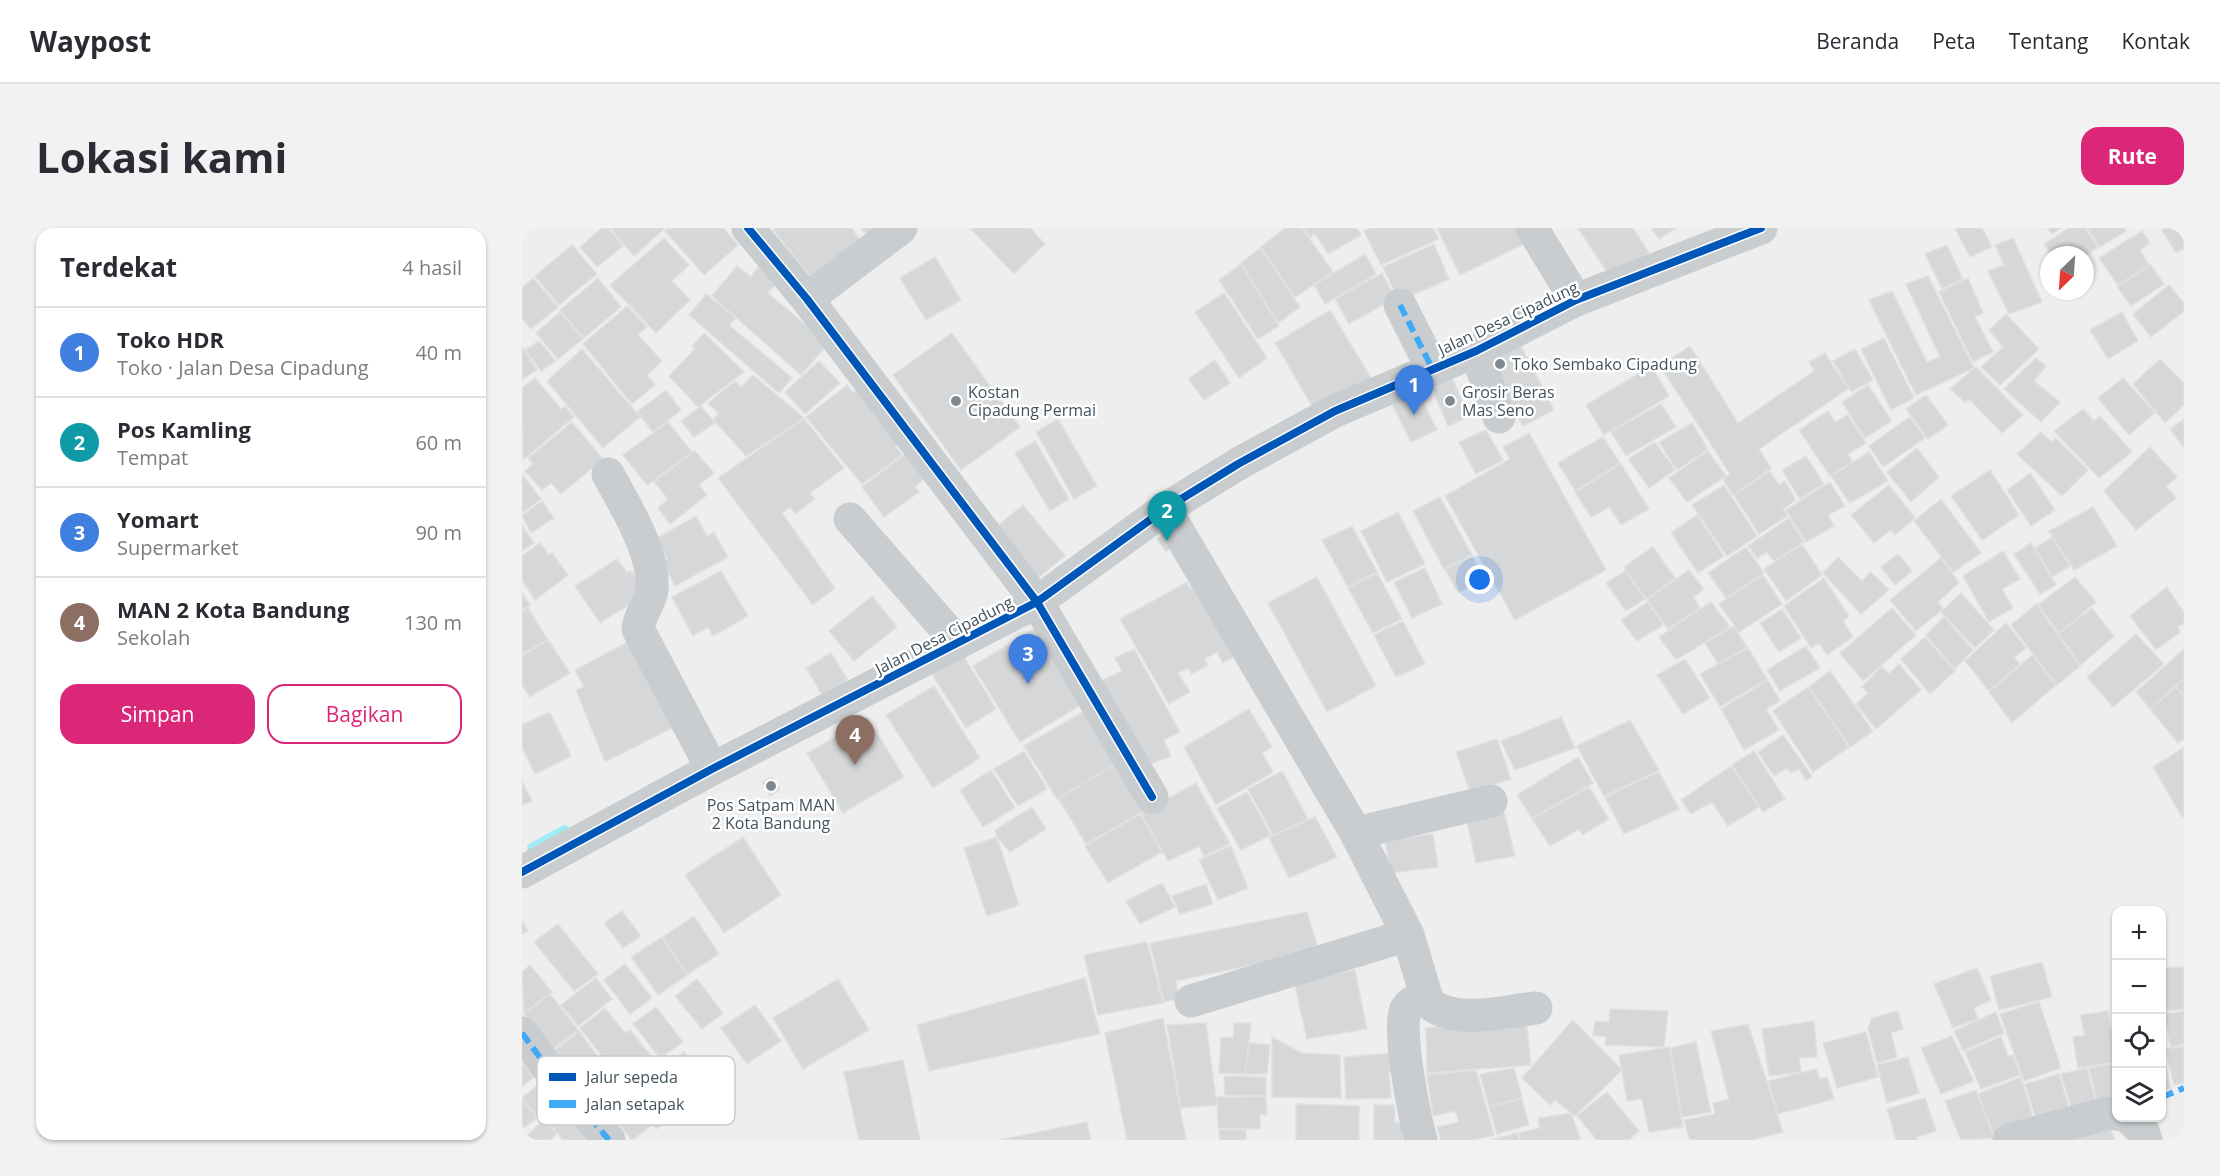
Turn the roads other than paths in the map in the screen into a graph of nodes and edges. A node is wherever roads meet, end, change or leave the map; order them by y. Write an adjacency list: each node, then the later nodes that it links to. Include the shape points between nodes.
1 (748, 228): 5 (street)
2 (901, 228): 5 (street)
3 (1532, 228): 6 (street)
4 (1761, 228): 6 (street, Jalan Desa Cipadung)
5 (807, 299): 14 (street)
6 (1576, 300): 8 (street, Jalan Desa Cipadung)
7 (1400, 305): 9 (street)
8 (1476, 351): 9 (street, Jalan Desa Cipadung); 10 (street)
9 (1432, 368): 12 (street, Jalan Desa Cipadung, via 1335,411)
10 (1499, 417)
11 (608, 474): 16 (street, via 639,532 652,578 652,592 638,629)
12 (1164, 509): 14 (street, Jalan Desa Cipadung); 19 (street)
13 (850, 519): 15 (street)
14 (1037, 602): 15 (street, Jalan Desa Cipadung); 17 (street)
15 (958, 643): 16 (street, Jalan Desa Cipadung)
16 (712, 769): 20 (street, Jalan Desa Cipadung)
17 (1152, 797)
18 (1491, 801): 19 (street)
19 (1356, 833): 21 (street)
20 (522, 872)
21 (1408, 935): 22 (street); 23 (street)
22 (1426, 997): 24 (street, via 1433,1007 1463,1014); 31 (street, via 1410,1003 1402,1022 1407,1072)
23 (1191, 1001)
24 (1536, 1008)
25 (522, 1033): 26 (street)
26 (539, 1056)
27 (2112, 1114): 32 (street)
28 (2136, 1122): 33 (street)
29 (596, 1125): 30 (street)
30 (609, 1140)
31 (1421, 1140)
32 (2009, 1140)
33 (2146, 1140)

